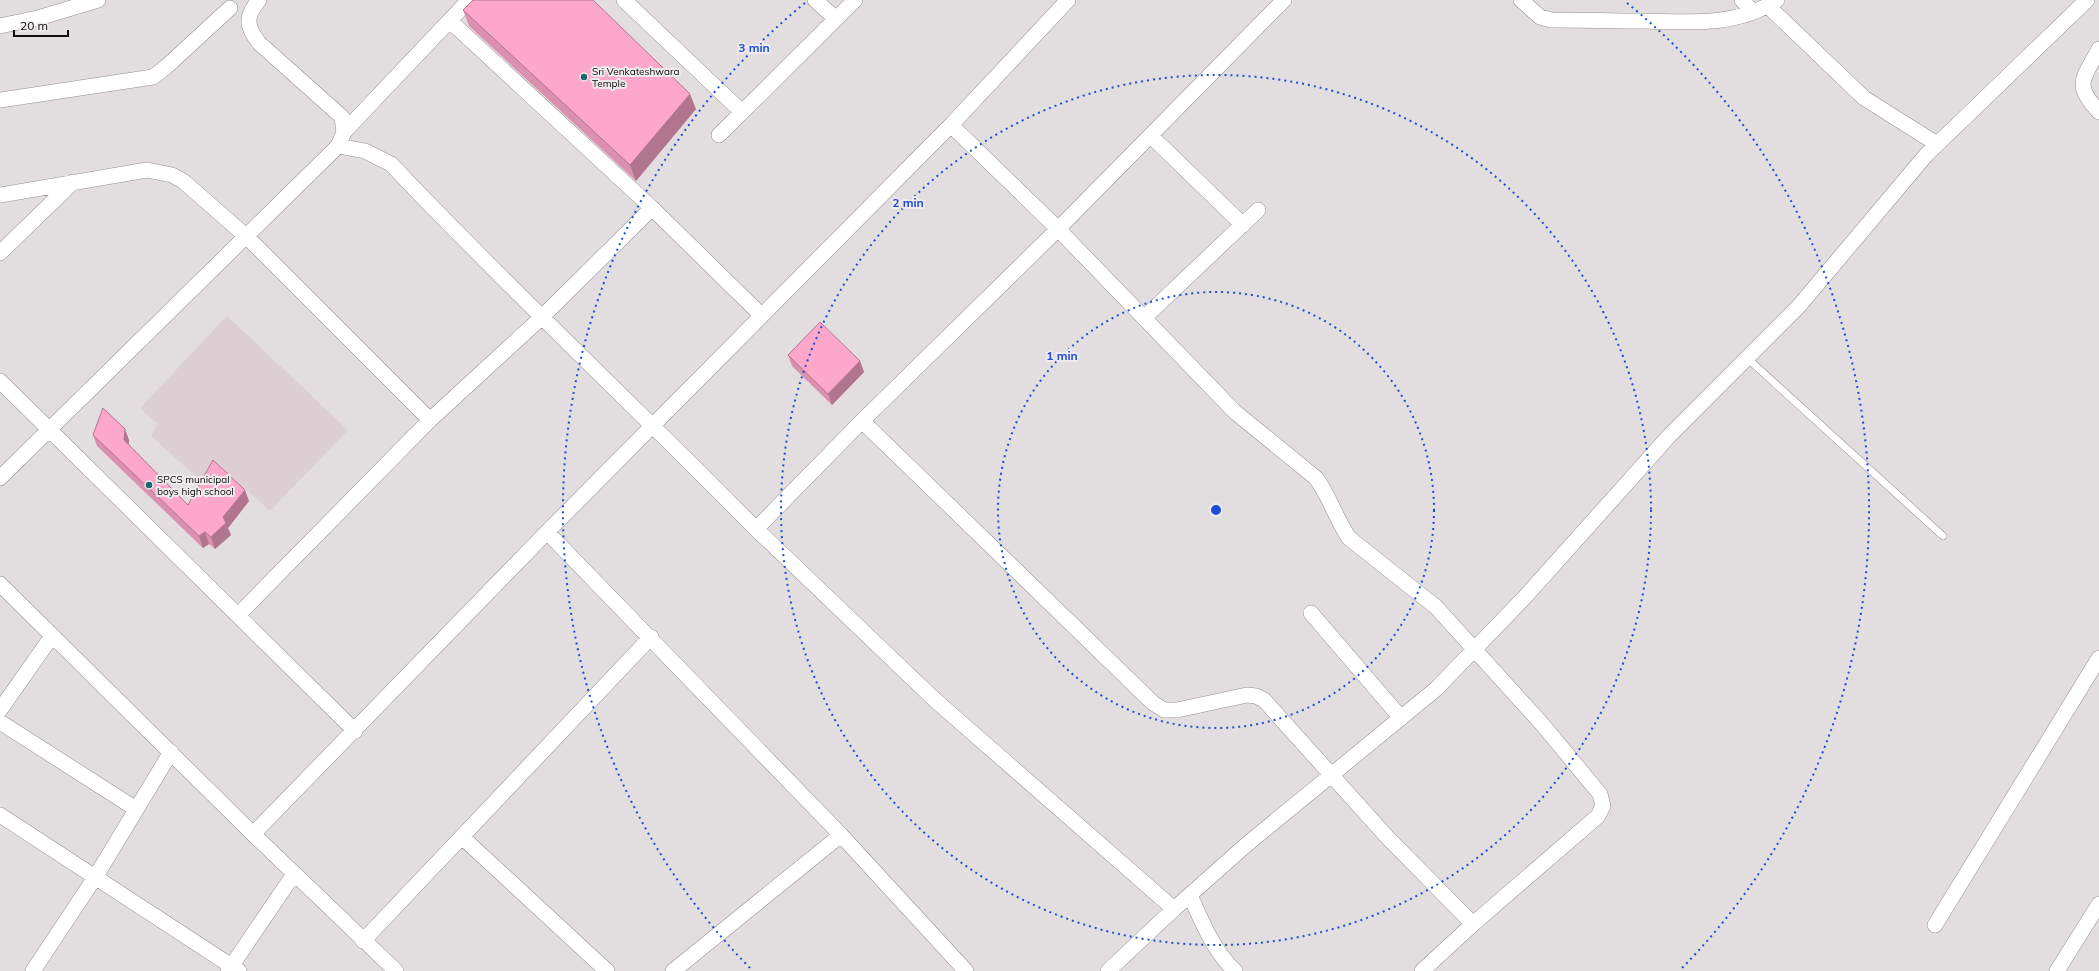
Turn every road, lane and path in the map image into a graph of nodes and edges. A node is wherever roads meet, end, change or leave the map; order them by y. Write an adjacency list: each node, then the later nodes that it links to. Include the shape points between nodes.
1 (98, 0): 18 (street, via 38,18)
2 (259, 0): 16 (street, via 252,9)
3 (470, 0): 17 (street)
4 (624, 0): 21 (street)
5 (815, 0): 15 (street)
6 (854, 0): 15 (street)
7 (1068, 0): 23 (street)
8 (1284, 0): 25 (street)
9 (1521, 0): 14 (street, via 1540,17 1551,20 1707,22 1735,18)
10 (1742, 0): 14 (street)
11 (2087, 0): 27 (street)
12 (1772, 3): 14 (street); 27 (street, via 1864,98)
13 (226, 4): 16 (street); 20 (street, via 166,67 153,76)
14 (1753, 12)
15 (836, 19): 21 (street)
16 (248, 21): 26 (street, via 251,32 259,43 342,117)
17 (450, 21): 26 (street); 30 (street)
18 (0, 26)
19 (2099, 49): 22 (street, via 2083,78 2082,88 2087,99)
20 (0, 100)
21 (742, 112): 24 (street)
22 (2099, 112)
23 (951, 125): 33 (street); 36 (street)
24 (719, 135)
25 (1151, 136): 32 (street); 33 (street)
26 (341, 139): 34 (street); 37 (street, via 391,164)
27 (1937, 144): 39 (street, via 1914,167 1812,292)
28 (73, 182): 29 (street); 34 (street, via 147,170 172,175 183,181); 35 (street)
29 (0, 195)
30 (652, 208): 36 (street); 37 (street)
31 (1258, 210): 32 (street)
32 (1243, 225): 38 (street)
33 (1058, 230): 38 (street); 42 (street)
34 (247, 237): 41 (street); 44 (street)
35 (0, 253)
36 (761, 315): 43 (street)
37 (542, 317): 41 (street); 43 (street)
38 (1144, 318): 54 (street, via 1235,412 1316,478 1324,488 1349,538 1432,604)
39 (1747, 358): 48 (lane); 54 (street, via 1665,440 1525,597)
40 (0, 381): 44 (street)
41 (430, 420): 51 (street)
42 (862, 421): 46 (street); 61 (street, via 1153,703 1164,710 1177,710 1247,695 1256,696 1264,700)
43 (653, 424): 46 (street); 47 (street)
44 (51, 429): 45 (street); 51 (street)
45 (0, 478)
46 (756, 529): 71 (street, via 935,700)
47 (547, 532): 53 (street); 59 (street)
48 (1943, 536)
49 (0, 584): 52 (street)
50 (1311, 613): 57 (street)
51 (238, 614): 59 (street)
52 (52, 636): 56 (street); 60 (street)
53 (650, 637): 65 (street); 66 (street)
54 (1474, 649): 57 (street, via 1436,689); 72 (street, via 1542,724 1600,794 1603,806 1598,816)
55 (2099, 658): 73 (street)
56 (0, 710)
57 (1401, 718): 61 (street)
58 (0, 722): 62 (street)
59 (355, 731): 64 (street)
60 (171, 752): 62 (street); 64 (street)
61 (1333, 775): 69 (street); 72 (street, via 1388,838)
62 (136, 809): 68 (street)
63 (0, 815): 68 (street)
64 (253, 834): 67 (street)
65 (842, 835): 79 (street); 80 (street)
66 (462, 837): 74 (street); 78 (street)
67 (294, 874): 74 (street); 75 (street)
68 (96, 876): 75 (street); 76 (street)
69 (1190, 895): 71 (street); 82 (street, via 1210,939)
70 (2099, 904): 84 (street)
71 (1174, 909): 81 (street)
72 (1473, 924): 83 (street)
73 (1935, 925)
74 (363, 941): 77 (street)
75 (233, 969)
76 (33, 971)
77 (396, 971)
78 (606, 971)
79 (673, 971)
80 (966, 971)
81 (1108, 971)
82 (1235, 971)
83 (1422, 971)
84 (2057, 971)

